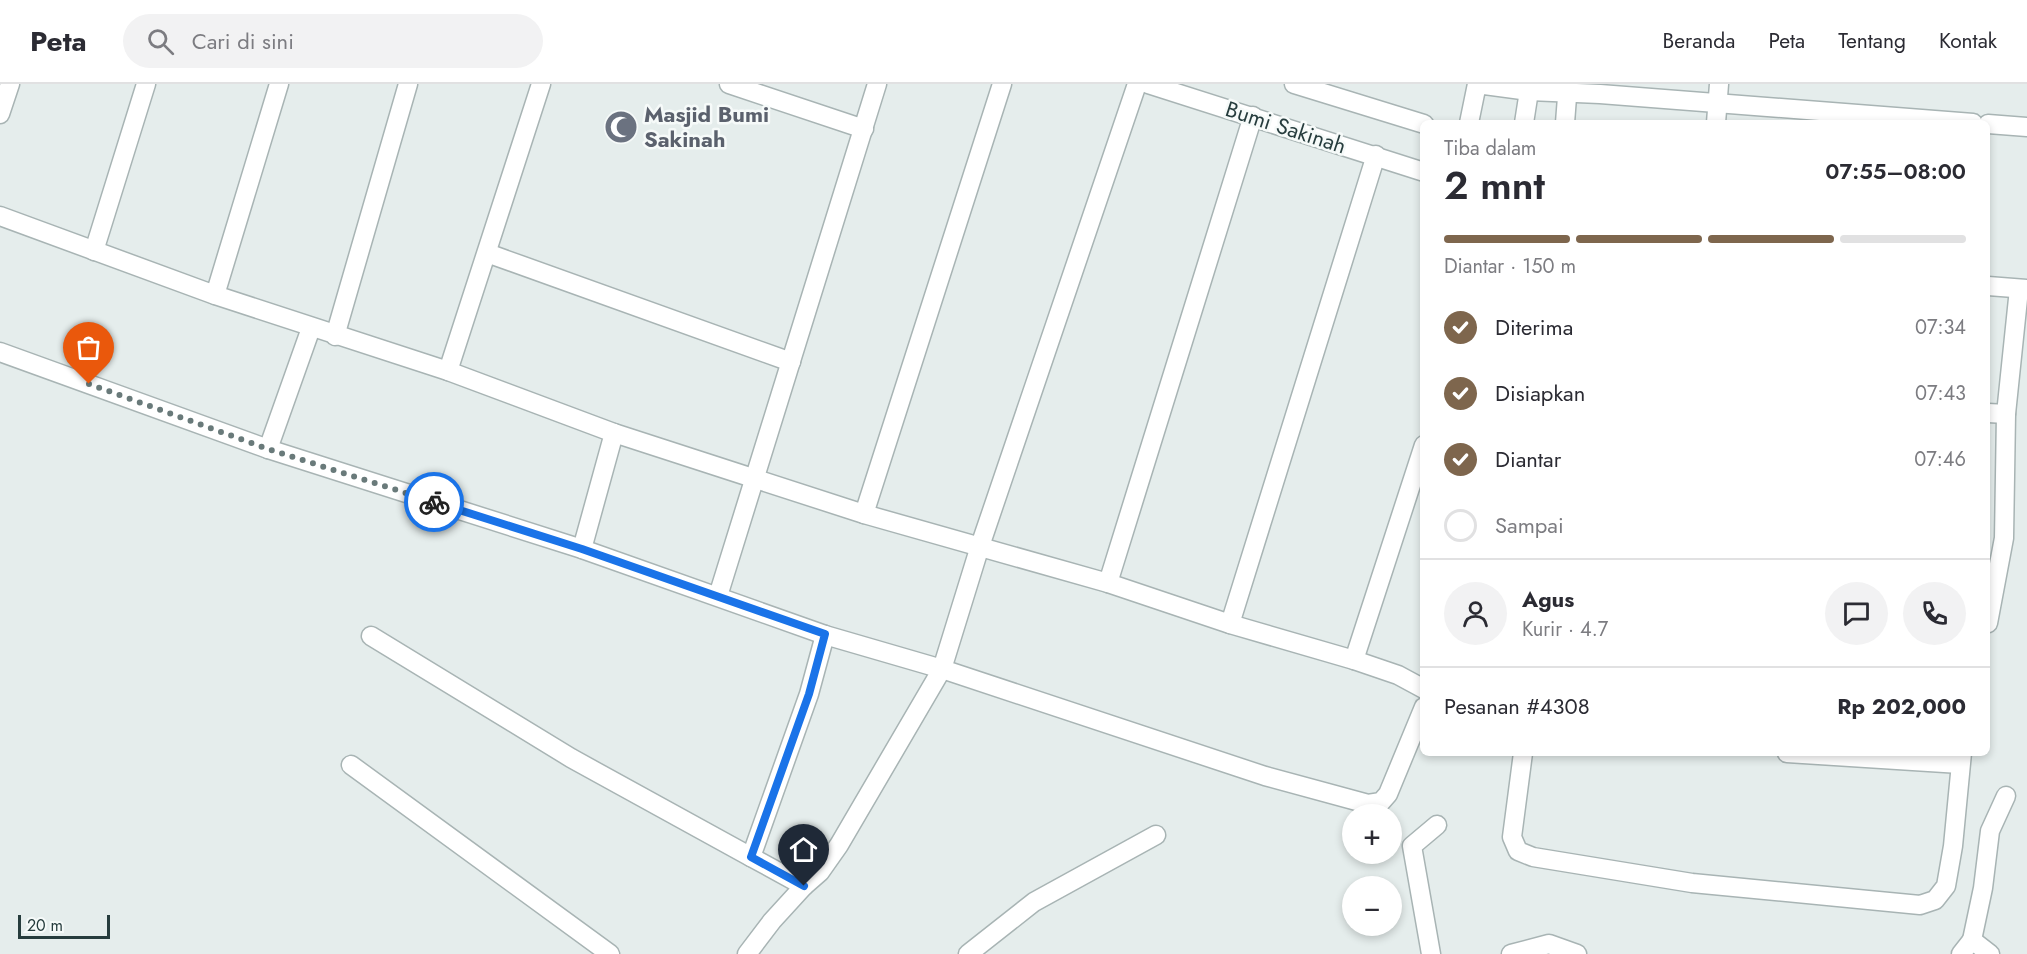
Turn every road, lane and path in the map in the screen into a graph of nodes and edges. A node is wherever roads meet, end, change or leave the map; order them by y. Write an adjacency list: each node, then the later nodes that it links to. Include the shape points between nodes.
1 (10, 84): 16 (street)
2 (146, 84): 30 (street)
3 (279, 84): 34 (street)
4 (408, 84): 36 (street)
5 (542, 84): 31 (street)
6 (729, 84): 26 (street)
7 (877, 84): 26 (street)
8 (1002, 84): 46 (street)
9 (1137, 84): 48 (street)
10 (1148, 84): 17 (street, Bumi Sakinah)
11 (1294, 84): 23 (street)
12 (1719, 84): 15 (street)
13 (1568, 89): 14 (street); 15 (street); 20 (street)
14 (1529, 91): 18 (street, via 1477,84); 19 (street)
15 (1718, 104): 21 (street); 22 (street)
16 (0, 114)
17 (1253, 116): 27 (street, Bumi Sakinah); 50 (street)
18 (1470, 120)
19 (1524, 120)
20 (1565, 120)
21 (1716, 120)
22 (1932, 120)
23 (1420, 123)
24 (1990, 124): 25 (street)
25 (2027, 127)
26 (864, 129): 38 (street)
27 (1376, 155): 28 (street, Bumi Sakinah); 53 (street)
28 (1420, 171)
29 (0, 216): 30 (street)
30 (94, 251): 34 (street)
31 (487, 253): 38 (street); 39 (street)
32 (1990, 286): 33 (street)
33 (2023, 289): 41 (street)
34 (215, 295): 35 (street)
35 (311, 328): 36 (street); 43 (street)
36 (335, 336): 39 (street)
37 (0, 352): 43 (street)
38 (791, 362): 45 (street)
39 (448, 371): 42 (street)
40 (1990, 413): 41 (street)
41 (2006, 414): 47 (street)
42 (614, 433): 45 (street); 49 (street)
43 (268, 449): 49 (street)
44 (1420, 457): 56 (street)
45 (756, 477): 46 (street); 51 (street)
46 (864, 513): 48 (street)
47 (1996, 538): 52 (street)
48 (980, 546): 50 (street); 57 (street)
49 (582, 549): 51 (street)
50 (1108, 583): 53 (street)
51 (718, 596): 54 (street)
52 (1990, 601)
53 (1230, 624): 56 (street)
54 (825, 634): 57 (street); 67 (street, via 809,694)
55 (371, 636): 67 (street, via 580,764)
56 (1354, 660): 58 (street)
57 (942, 669): 59 (street, via 1266,776 1368,804 1381,802 1388,794); 68 (street, via 839,845 820,872)
58 (1420, 687)
59 (1420, 717)
60 (1523, 756): 62 (street, via 1512,837 1518,851 1533,857 1692,883 1920,905 1935,900 1946,886)
61 (1874, 756): 62 (street)
62 (1961, 759)
63 (351, 765): 70 (street)
64 (2006, 796): 69 (street, via 1990,831 1983,888)
65 (1437, 825): 73 (street, via 1412,846)
66 (1156, 835): 72 (street, via 1034,903)
67 (751, 857): 68 (street)
68 (804, 886): 71 (street)
69 (1967, 947): 76 (street)
70 (610, 954)
71 (747, 954)
72 (968, 954)
73 (1431, 954)
74 (1511, 954): 75 (street, via 1549,945)
75 (1577, 954)
76 (1990, 954)

